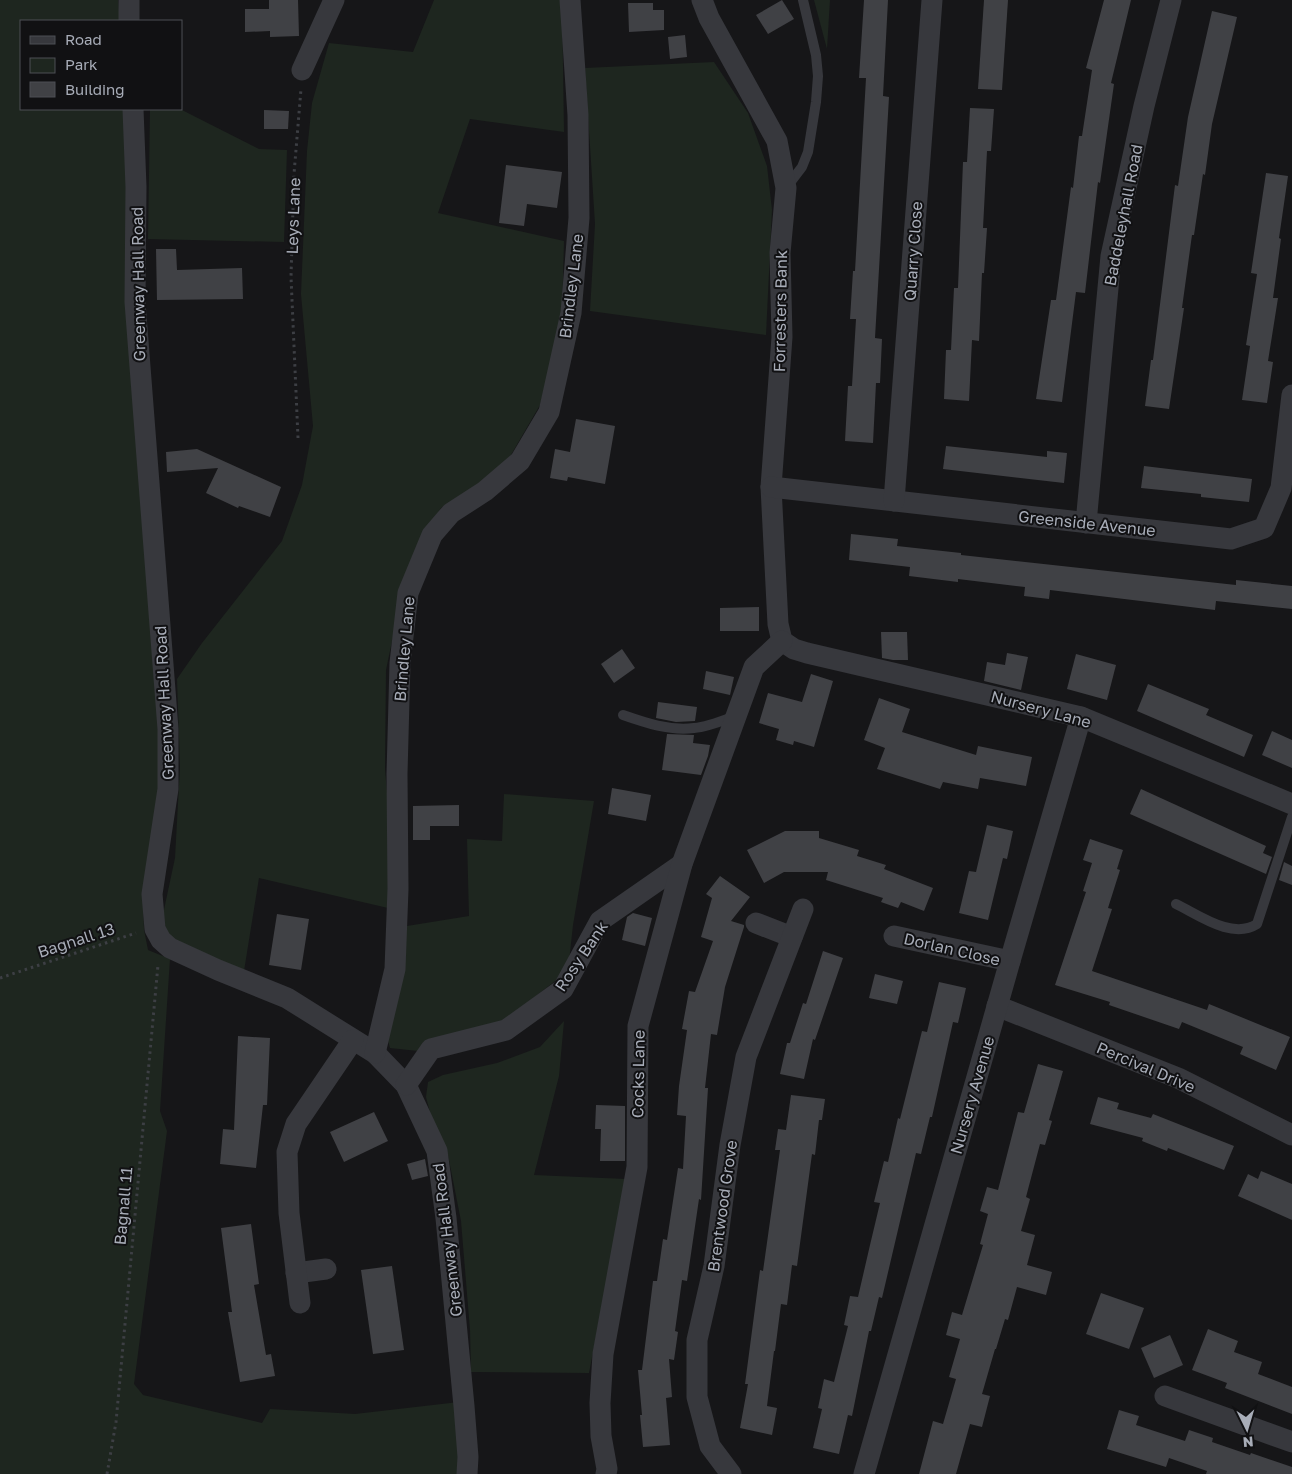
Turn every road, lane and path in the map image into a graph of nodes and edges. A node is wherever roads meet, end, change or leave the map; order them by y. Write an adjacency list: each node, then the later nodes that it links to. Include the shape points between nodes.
1 (129, 0): 8 (street)
2 (334, 0): 9 (street)
3 (570, 0): 34 (street, Brindley Lane, via 578,115 579,218 571,313 549,412 520,461 485,491 451,513 432,535 408,593 400,663 395,969)
4 (702, 0): 11 (street, Forresters Bank, via 777,141)
5 (803, 0): 11 (lane, via 816,55 816,102 808,152 802,167)
6 (932, 0): 15 (street, Quarry Close)
7 (1170, 0): 16 (street, Baddeleyhall Road, via 1111,256)
8 (130, 20)
9 (302, 70): 13 (path, Leys Lane, via 291,277)
10 (133, 110): 29 (street, Greenway Hall Road, via 135,302 168,729 168,789 152,894 155,929)
11 (786, 188): 14 (street, Forresters Bank, via 780,254 782,337)
12 (1292, 395): 16 (street, Greenside Avenue, via 1281,488 1264,528 1231,539)
13 (298, 438)
14 (771, 487): 15 (street, Greenside Avenue); 17 (street, Forresters Bank, via 778,624)
15 (894, 501): 16 (street, Greenside Avenue)
16 (1086, 523)
17 (782, 641): 19 (street, Cocks Lane, via 754,667); 20 (street, Nursery Lane, via 807,654)
18 (623, 715): 19 (lane, via 672,728 694,728)
19 (736, 716): 23 (street, Cocks Lane)
20 (1081, 717): 21 (street, Nursery Lane); 30 (street, Nursery Avenue)
21 (1292, 804)
22 (1292, 817): 24 (lane, via 1257,924 1251,928 1228,929)
23 (682, 864): 35 (street, Rosy Bank, via 600,921 563,989 506,1030 431,1049); 44 (street, Cocks Lane, via 638,1026 637,1167 603,1354 600,1403)
24 (1176, 904)
25 (802, 909): 28 (street, Brentwood Grove)
26 (756, 923): 28 (street)
27 (894, 936): 30 (street, Dorlan Close)
28 (792, 937): 45 (street, Brentwood Grove, via 746,1057 714,1266 697,1340 697,1397 710,1446)
29 (161, 940): 31 (path, Bagnall 13, via 136,933); 33 (street, Greenway Hall Road, via 170,948 287,998); 42 (path, Bagnall 11, via 116,1422)
30 (1010, 962): 32 (street, Nursery Avenue)
31 (0, 978)
32 (997, 1006): 36 (street, Percival Drive, via 1178,1078); 46 (street, Nursery Avenue)
33 (353, 1040): 34 (street, Greenway Hall Road); 38 (street, via 296,1124 288,1152 289,1213)
34 (375, 1053): 35 (street, Greenway Hall Road)
35 (406, 1085): 43 (street, Greenway Hall Road, via 437,1151 464,1406)
36 (1292, 1135)
37 (326, 1269): 38 (street)
38 (296, 1273): 39 (street)
39 (300, 1303)
40 (1165, 1396): 41 (street)
41 (1292, 1442)
42 (107, 1474)
43 (467, 1474)
44 (606, 1474)
45 (731, 1474)
46 (864, 1474)

